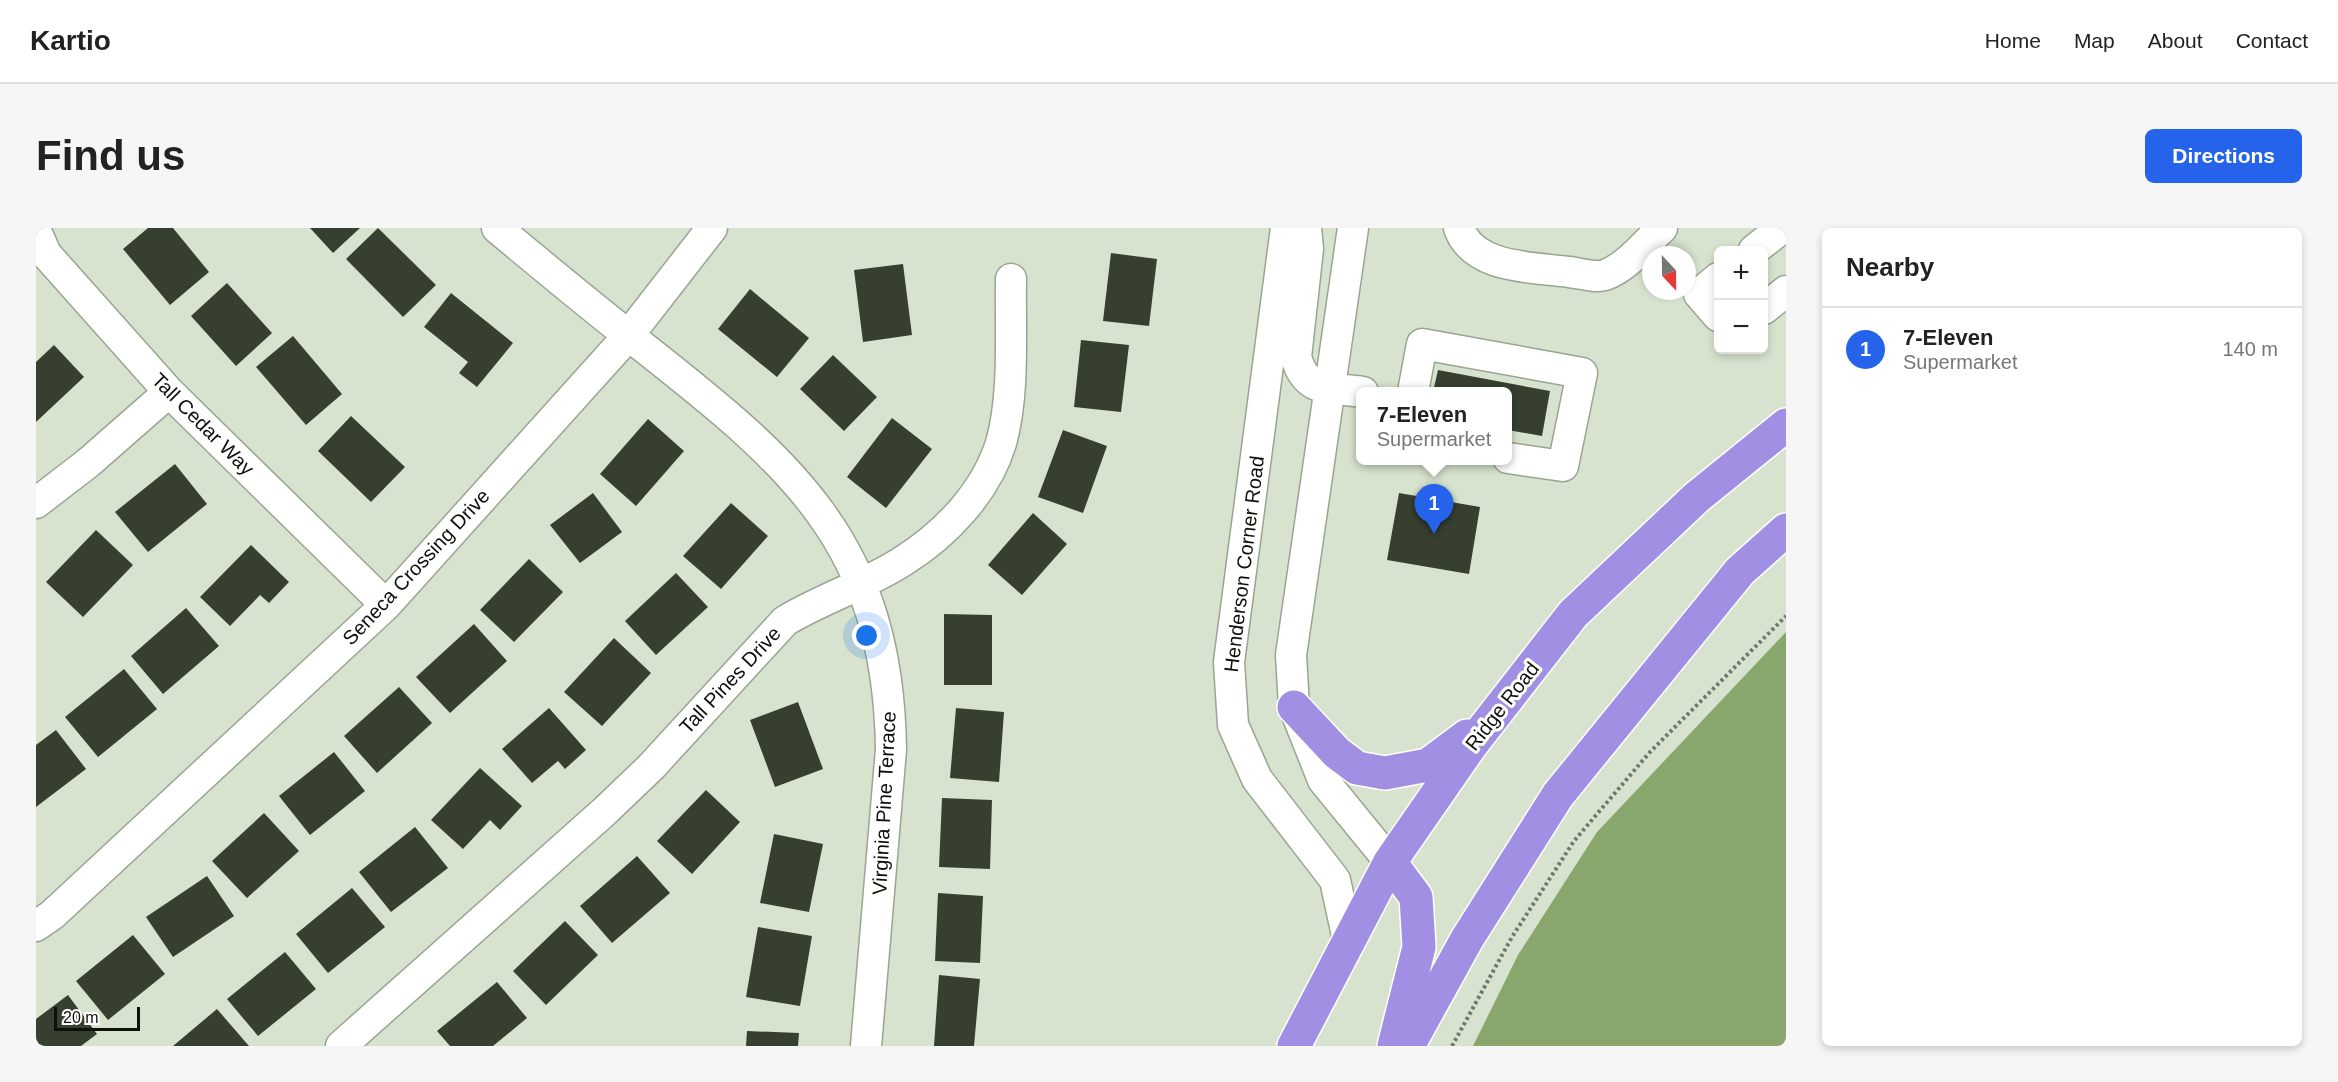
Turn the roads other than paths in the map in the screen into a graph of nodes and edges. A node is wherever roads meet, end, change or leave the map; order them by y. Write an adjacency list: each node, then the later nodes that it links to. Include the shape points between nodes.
1 (498, 228): 14 (street, Virginia Pine Terrace)
2 (712, 228): 14 (street, Seneca Crossing Drive)
3 (1286, 228): 29 (street, Henderson Corner Road, via 1229,662 1233,724 1257,779 1335,880)
4 (1306, 228): 15 (street, via 1308,249 1296,357 1300,372 1313,386)
5 (1353, 228): 15 (street)
6 (1459, 228): 7 (street, via 1481,254 1502,263 1602,276 1619,268)
7 (1662, 228)
8 (1782, 228): 10 (street)
9 (36, 231): 18 (street, Tall Cedar Way, via 46,254)
10 (1759, 246)
11 (1011, 279): 23 (street, Tall Pines Drive, via 1006,416 1000,444 987,473 968,503 940,534 903,562)
12 (1786, 291): 13 (street)
13 (1768, 306)
14 (628, 336): 23 (street, Virginia Pine Terrace, via 733,418 786,468 821,512); 24 (street, Seneca Crossing Drive)
15 (1330, 387): 17 (street); 25 (street, via 1291,655)
16 (1414, 387): 20 (street, via 1422,344 1582,373 1563,466)
17 (1356, 391)
18 (169, 392): 21 (street); 24 (street, Tall Cedar Way)
19 (1786, 425): 26 (highway, Ridge Road, via 1697,497 1573,614)
20 (1512, 459)
21 (36, 503)
22 (1786, 530): 34 (highway, via 1740,572 1558,795 1467,939)
23 (861, 583): 30 (street, Tall Pines Drive, via 784,621 651,767); 31 (street, Virginia Pine Terrace, via 880,638 890,702 891,748)
24 (386, 605): 28 (street, Seneca Crossing Drive)
25 (1294, 707): 26 (highway, via 1343,758 1357,768 1385,774 1428,765); 27 (street, via 1323,780)
26 (1495, 715): 27 (highway, Ridge Road)
27 (1390, 862): 29 (highway, Ridge Road); 33 (highway, via 1416,897 1419,947)
28 (36, 926)
29 (1348, 940): 32 (highway, Ridge Road)
30 (341, 1046)
31 (866, 1046)
32 (1294, 1046)
33 (1394, 1046)
34 (1408, 1046)

